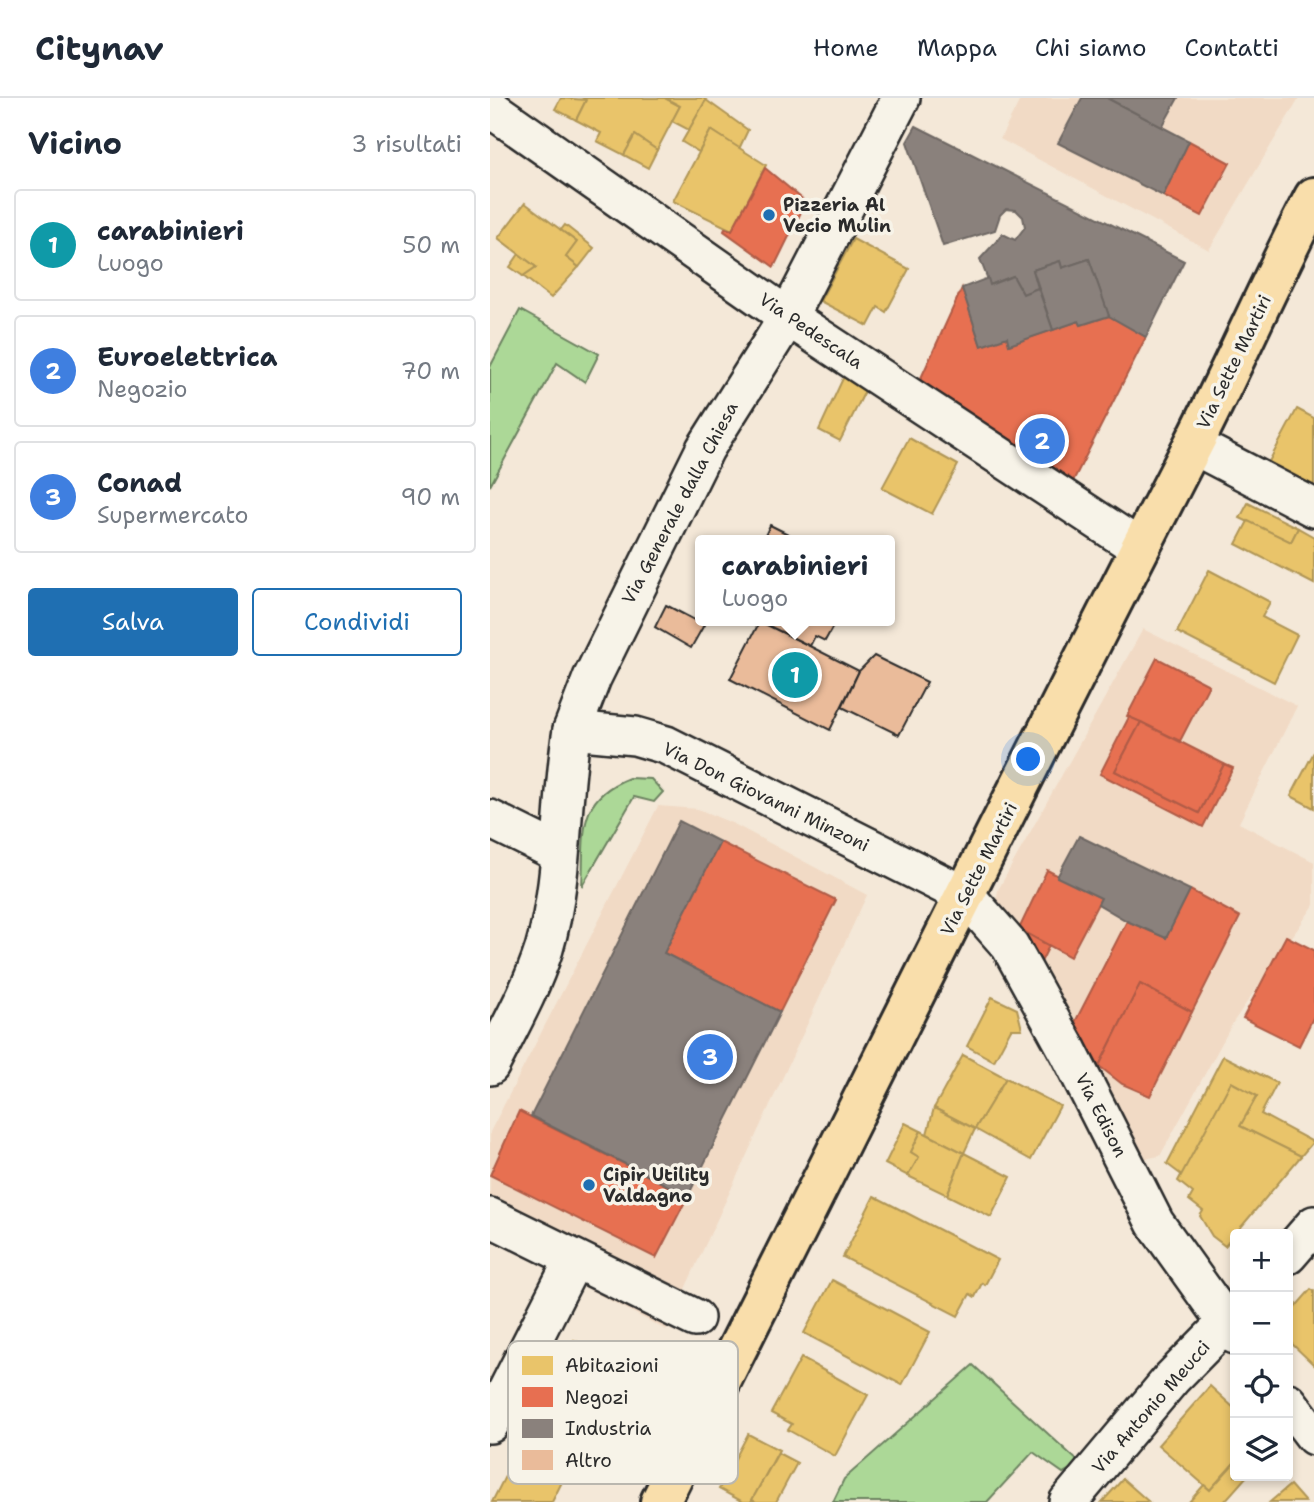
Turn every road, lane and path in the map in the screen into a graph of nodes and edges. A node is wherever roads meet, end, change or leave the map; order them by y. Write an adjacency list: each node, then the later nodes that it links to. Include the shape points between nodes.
1 (901, 98): 4 (street, Via Generale dalla Chiesa)
2 (490, 108): 4 (street, Via Pedescala)
3 (1314, 197): 5 (main road, Via Sette Martiri)
4 (788, 317): 7 (street, Via Pedescala); 8 (street, Via Generale dalla Chiesa, via 705,449 592,678)
5 (1193, 445): 6 (street); 7 (main road, Via Sette Martiri)
6 (1314, 508)
7 (1138, 547): 11 (main road, Via Sette Martiri)
8 (572, 730): 10 (street); 11 (street, Via Don Giovanni Minzoni, via 635,736 666,745)
9 (490, 819): 10 (street)
10 (559, 853): 12 (street, via 544,948)
11 (966, 896): 18 (street, Via Edison, via 1010,946 1155,1223); 21 (main road, Via Sette Martiri)
12 (490, 1066)
13 (490, 1217): 16 (street)
14 (1314, 1225): 15 (street)
15 (1293, 1249)
16 (574, 1259): 17 (street); 20 (street)
17 (695, 1318)
18 (1230, 1321)
19 (1230, 1326): 28 (street, Via Antonio Meucci, via 1172,1378)
20 (532, 1341)
21 (738, 1348)
22 (508, 1389): 24 (street)
23 (1293, 1409): 25 (street)
24 (490, 1424)
25 (1314, 1436)
26 (669, 1484): 27 (main road, Via Sette Martiri)
27 (660, 1502)
28 (1068, 1502)

